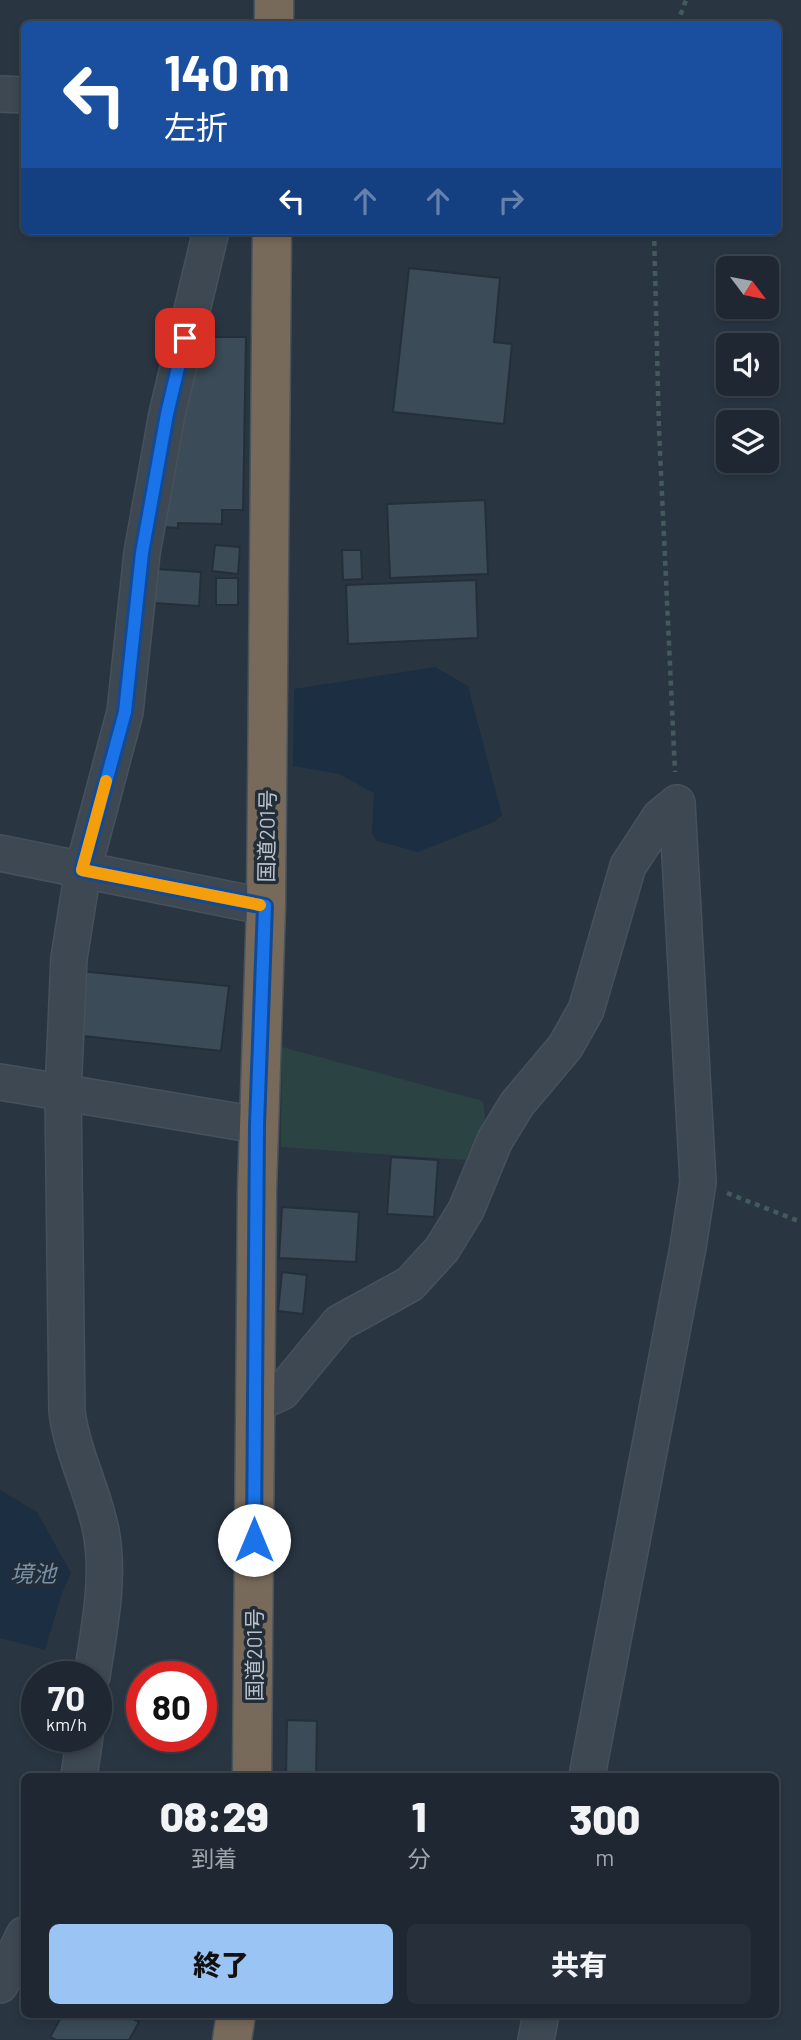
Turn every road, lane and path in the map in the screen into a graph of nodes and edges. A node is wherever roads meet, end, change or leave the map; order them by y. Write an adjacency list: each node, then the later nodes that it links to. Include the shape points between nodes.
1 (274, 0): 3 (highway)
2 (687, 0): 4 (path)
3 (274, 21)
4 (678, 21)
5 (0, 94): 6 (street)
6 (21, 95)
7 (210, 235): 12 (street, via 167,414 149,515 125,712)
8 (272, 235): 13 (highway, 国道201号)
9 (654, 235): 10 (path)
10 (677, 803): 17 (street); 19 (street, via 660,817 628,866 586,1010 565,1047 517,1104 442,1249 410,1284 339,1323 282,1392)
11 (0, 853): 12 (street)
12 (82, 870): 13 (street); 15 (street, via 69,958)
13 (265, 906): 16 (highway, 国道201号)
14 (0, 1082): 15 (street)
15 (63, 1093): 16 (street); 20 (street, via 67,1411 69,1432 100,1528 106,1567)
16 (257, 1125): 19 (highway, 国道201号)
17 (698, 1182): 18 (path); 24 (street)
18 (801, 1222)
19 (255, 1404): 23 (highway, 国道201号)
20 (94, 1661)
21 (83, 1752): 22 (street)
22 (79, 1773)
23 (252, 1773)
24 (588, 1773)
25 (21, 1941): 26 (street)
26 (0, 1986)
27 (235, 2018): 29 (highway)
28 (540, 2018): 30 (street)
29 (232, 2040)
30 (536, 2040)

